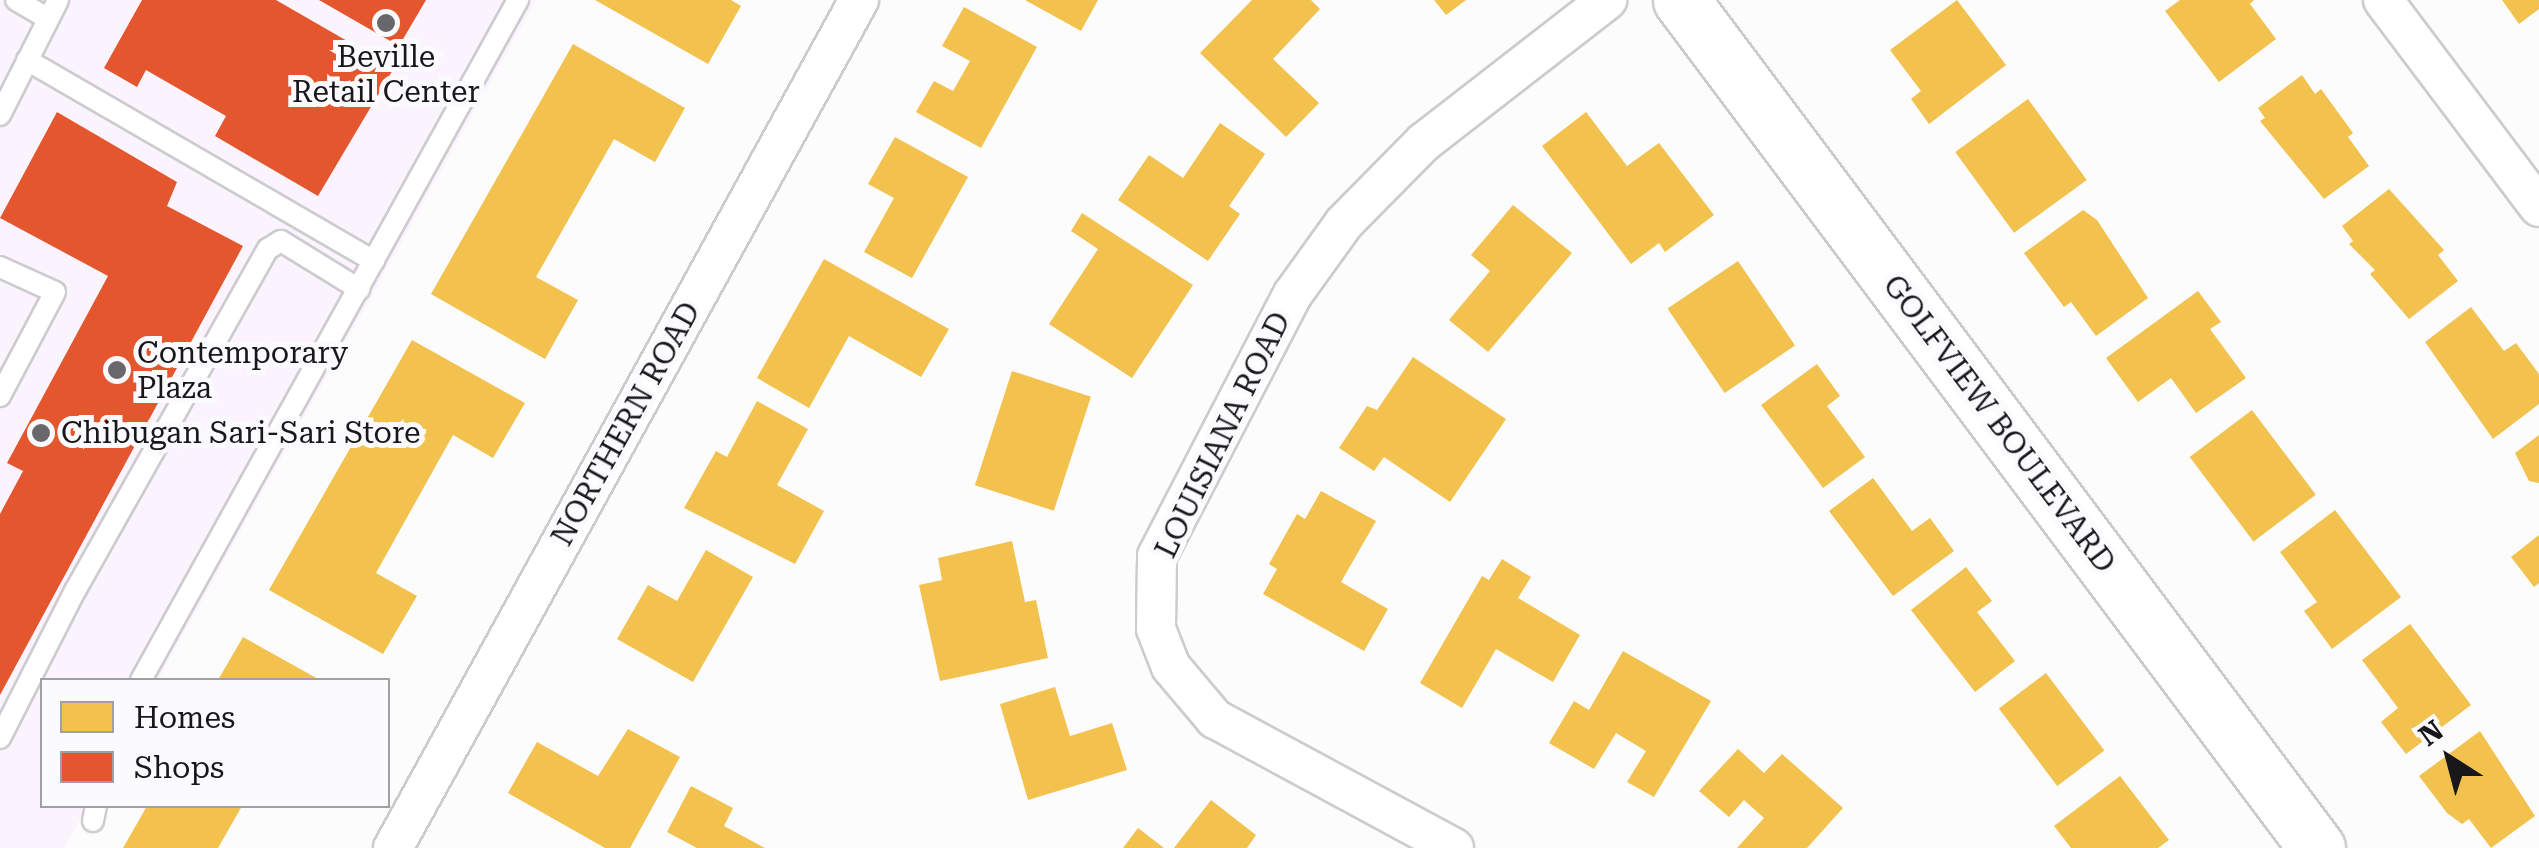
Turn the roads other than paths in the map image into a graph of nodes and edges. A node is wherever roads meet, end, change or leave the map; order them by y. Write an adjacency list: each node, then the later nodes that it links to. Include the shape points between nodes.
1 (16, 0): 7 (lane)
2 (518, 0): 11 (lane)
3 (859, 0): 17 (street, NORTHERN ROAD)
4 (1606, 0): 18 (street, LOUISIANA ROAD, via 1424,142 1344,223 1293,294 1157,556 1156,629 1171,666 1215,719)
5 (1681, 0): 19 (street, GOLFVIEW BOULEVARD)
6 (2383, 0): 10 (street)
7 (53, 9): 8 (lane)
8 (27, 60): 9 (lane); 11 (lane)
9 (0, 115)
10 (2539, 207)
11 (374, 262): 13 (lane)
12 (0, 267): 14 (lane, via 55,292)
13 (359, 288): 15 (lane); 16 (lane, via 281,241 268,249)
14 (0, 396)
15 (143, 678)
16 (0, 738)
17 (393, 848)
18 (1454, 848)
19 (2317, 848)

